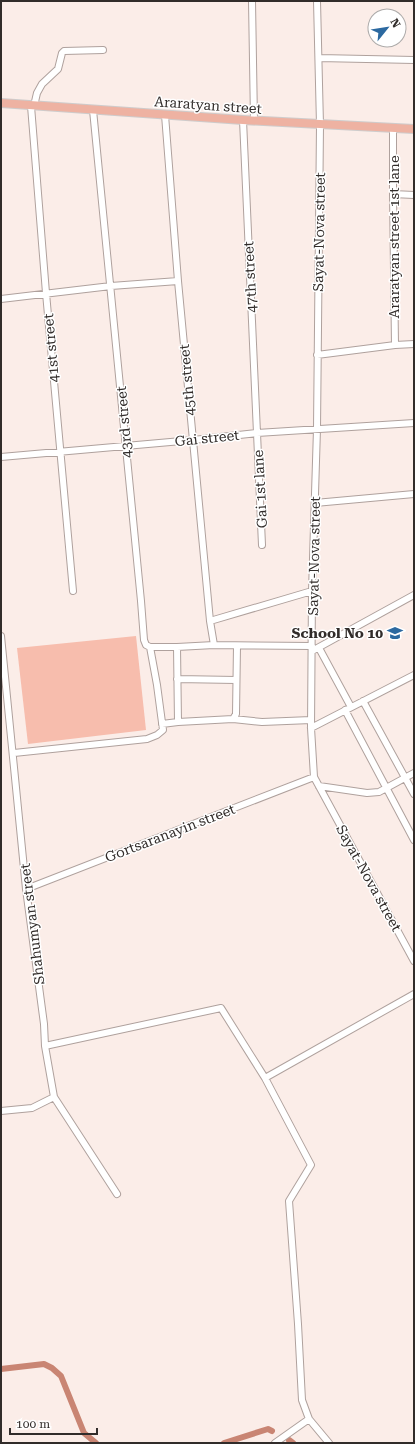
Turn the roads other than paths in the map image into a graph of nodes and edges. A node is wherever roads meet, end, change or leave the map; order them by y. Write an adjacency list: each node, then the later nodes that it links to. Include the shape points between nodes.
1 (252, 1): 11 (street)
2 (317, 1): 4 (street)
3 (103, 50): 7 (street, via 64,51 58,69 42,84)
4 (319, 58): 5 (street); 12 (street)
5 (414, 60)
6 (1, 103): 7 (main road, Araratyan street)
7 (32, 106): 8 (main road, Araratyan street); 19 (street, 41st street)
8 (93, 110): 9 (main road, Araratyan street); 18 (street, 43rd street)
9 (165, 115): 10 (main road, Araratyan street); 17 (street, 45th street)
10 (243, 120): 11 (main road, Araratyan street); 26 (street, 47th street)
11 (254, 121): 12 (main road, Araratyan street)
12 (320, 125): 13 (main road, Araratyan street); 23 (street, Sayat-Nova street)
13 (394, 129): 14 (main road, Araratyan street); 15 (street, Araratyan street 1st lane)
14 (414, 129)
15 (393, 194): 16 (street); 22 (street, Araratyan street 1st lane)
16 (414, 195)
17 (178, 280): 18 (street); 27 (street, 45th street)
18 (111, 286): 19 (street); 28 (street, 43rd street)
19 (46, 294): 20 (street); 29 (street, 41st street)
20 (1, 299)
21 (414, 344): 22 (street)
22 (395, 345): 23 (street)
23 (317, 355): 25 (street, Sayat-Nova street)
24 (414, 423): 25 (street, Gai street)
25 (317, 429): 26 (street, Gai street); 32 (street, Sayat-Nova street)
26 (257, 433): 27 (street, Gai street); 33 (street, Gai 1st lane)
27 (193, 440): 28 (street, Gai street); 37 (street, 45th street)
28 (126, 445): 29 (street, Gai street); 41 (street, 43rd street, via 144,640)
29 (61, 451): 30 (street, Gai street); 34 (street, 41st street)
30 (1, 457)
31 (414, 494): 32 (street)
32 (315, 504): 35 (street, Sayat-Nova street)
33 (262, 546)
34 (73, 591)
35 (312, 591): 37 (street); 43 (street, Sayat-Nova street)
36 (414, 595): 43 (street)
37 (210, 621): 39 (street, 45th street)
38 (1, 636): 54 (street, Shahumyan street)
39 (214, 645): 40 (street); 42 (street)
40 (237, 646): 43 (street); 46 (street)
41 (150, 647): 42 (street); 52 (street, 43rd street)
42 (177, 647): 45 (street)
43 (314, 648): 48 (street); 50 (street, Sayat-Nova street)
44 (414, 675): 47 (street)
45 (177, 679): 46 (street); 51 (street)
46 (236, 680): 49 (street, via 236,714)
47 (363, 701): 48 (street); 57 (street)
48 (348, 709): 53 (street); 59 (street)
49 (233, 719): 50 (street, via 262,722); 51 (street)
50 (311, 720): 53 (street, Sayat-Nova street)
51 (178, 722): 52 (street)
52 (163, 727): 54 (street, via 157,735 147,739)
53 (311, 728): 56 (street, Sayat-Nova street)
54 (14, 753): 62 (street, Shahumyan street)
55 (414, 773): 57 (street)
56 (314, 777): 58 (street, Sayat-Nova street); 62 (street, Gortsaranayin street)
57 (404, 777): 59 (street); 60 (street)
58 (319, 786): 59 (street, via 367,793); 63 (street, Sayat-Nova street)
59 (386, 788): 61 (street)
60 (414, 794)
61 (414, 840)
62 (26, 890): 65 (street, Shahumyan street)
63 (414, 961)
64 (414, 994): 66 (street)
65 (45, 1046): 66 (street, via 221,1008); 67 (street, Shahumyan street)
66 (265, 1078): 70 (street, via 311,1165 289,1201 302,1400)
67 (54, 1097): 68 (street, via 32,1108); 69 (street, Shahumyan street)
68 (1, 1111)
69 (117, 1194)
70 (309, 1419): 71 (street); 72 (street)
71 (275, 1443)
72 (329, 1443)

